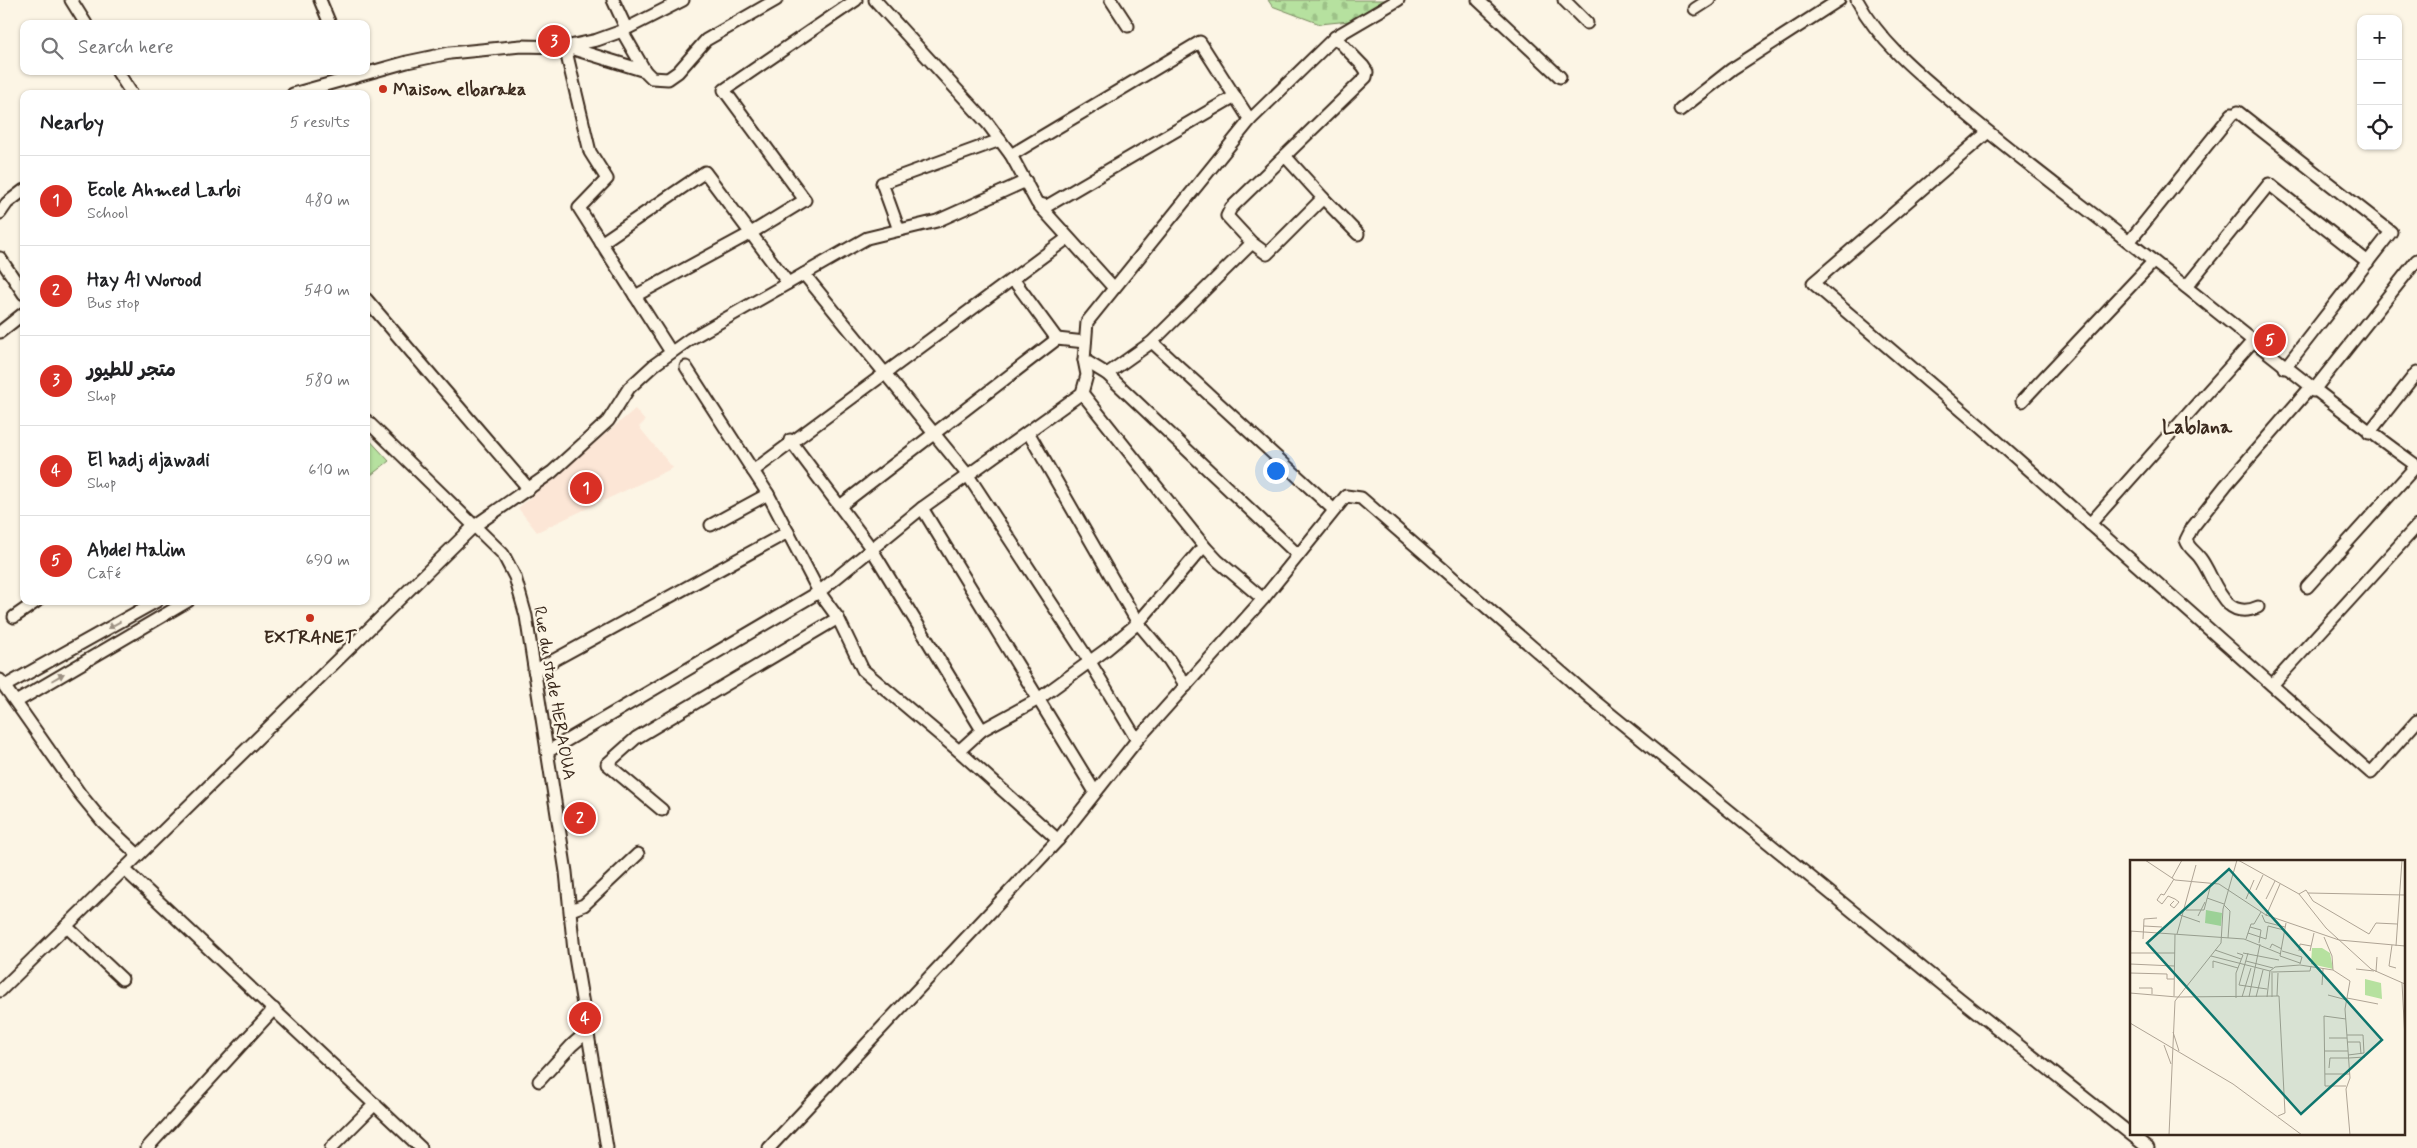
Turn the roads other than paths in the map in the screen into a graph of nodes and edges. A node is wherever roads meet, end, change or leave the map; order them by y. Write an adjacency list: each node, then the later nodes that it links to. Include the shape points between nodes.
1 (71, 0): 16 (street)
2 (320, 0): 17 (street)
3 (613, 0): 20 (street)
4 (683, 0): 20 (street)
5 (776, 0): 24 (street, via 706,40 668,79 652,78)
6 (856, 0): 43 (street, via 724,90 805,200)
7 (875, 0): 34 (street)
8 (1111, 0): 19 (street)
9 (1398, 0): 21 (street)
10 (1478, 0): 27 (street)
11 (1564, 0): 18 (street)
12 (1710, 0): 15 (street)
13 (1838, 0): 31 (street, via 1732,69)
14 (1857, 0): 33 (street, via 1887,45)
15 (1695, 9)
16 (84, 20)
17 (328, 20)
18 (1587, 23)
19 (1128, 26)
20 (624, 29): 22 (street, via 597,40); 24 (street)
21 (1335, 37): 32 (street); 36 (street, via 1363,66 1366,77)
22 (565, 46): 23 (street, via 521,46 450,53); 24 (street); 47 (street, via 590,152 607,179 579,208)
23 (370, 70)
24 (645, 72)
25 (120, 75): 28 (street)
26 (350, 75): 29 (street)
27 (1560, 77)
28 (129, 90)
29 (306, 90)
30 (1235, 96): 32 (street); 35 (street, via 1200,42); 40 (street, via 1047,206)
31 (1680, 110)
32 (1250, 120): 58 (street)
33 (1988, 132): 46 (street); 90 (street, via 1813,283)
34 (1000, 140): 35 (street); 42 (street, via 882,183)
35 (1011, 155): 37 (street)
36 (1285, 156): 39 (street); 48 (street, via 1228,213 1227,216)
37 (1026, 181): 40 (street); 42 (street, via 937,221)
38 (20, 193): 41 (street, via 7,203)
39 (1323, 198): 44 (street); 48 (street, via 1267,254)
40 (1037, 203): 58 (street)
41 (0, 214)
42 (899, 230): 53 (street, via 867,238)
43 (751, 233): 47 (street, via 705,172); 55 (street); 59 (street)
44 (1358, 234)
45 (1065, 240): 54 (street)
46 (2129, 242): 51 (street); 52 (street, via 2235,113 2391,232)
47 (601, 243): 59 (street)
48 (1252, 243): 66 (street)
49 (0, 258): 57 (street)
50 (2417, 260): 74 (street)
51 (2152, 262): 56 (street); 76 (street)
52 (2368, 262): 56 (street, via 2269,184); 70 (street)
53 (804, 274): 55 (street); 72 (street)
54 (1013, 279): 63 (street); 72 (street)
55 (788, 283): 67 (street)
56 (2186, 287): 64 (street)
57 (20, 288)
58 (1114, 288): 65 (street, via 1087,322)
59 (635, 296): 67 (street)
60 (370, 305): 85 (street)
61 (20, 315): 62 (street)
62 (0, 332)
63 (1057, 339): 65 (street); 80 (street)
64 (2254, 341): 70 (street); 90 (street)
65 (1085, 342): 68 (street)
66 (1152, 342): 73 (street); 89 (street)
67 (671, 352): 85 (street, via 629,388 608,421)
68 (1084, 360): 73 (street); 75 (street, via 1087,375)
69 (686, 367): 83 (street)
70 (2285, 368): 74 (street)
71 (2417, 372): 79 (street)
72 (885, 373): 80 (street); 81 (street)
73 (1107, 374): 97 (street)
74 (2312, 389): 79 (street); 104 (street, via 2226,486 2186,540 2188,547 2200,558 2220,596 2238,608 2251,610)
75 (1082, 393): 78 (street); 95 (street)
76 (2022, 401)
77 (370, 424): 93 (street, Rue du stade HERAOUA)
78 (1028, 432): 84 (street); 107 (street)
79 (2369, 433): 82 (street)
80 (934, 434): 84 (street); 87 (street)
81 (791, 441): 83 (street); 87 (street)
82 (2417, 466): 98 (street)
83 (753, 470): 86 (street)
84 (967, 474): 88 (street); 108 (street)
85 (529, 490): 93 (street)
86 (768, 494): 91 (street); 94 (street)
87 (840, 506): 96 (street)
88 (922, 508): 96 (street); 113 (street)
89 (1334, 510): 97 (street); 134 (street, via 1346,496 1361,498 1592,700)
90 (2090, 524): 111 (street)
91 (711, 525)
92 (2417, 526): 111 (street)
93 (473, 527): 109 (street, Rue du stade HERAOUA, via 503,554 515,577 526,616); 124 (street)
94 (788, 532): 99 (street); 109 (street)
95 (1204, 546): 100 (street); 107 (street)
96 (871, 548): 99 (street); 116 (street)
97 (1298, 555): 100 (street)
98 (2307, 587)
99 (819, 592): 106 (street); 119 (street)
100 (1263, 599): 112 (street)
101 (31, 605): 105 (street)
102 (149, 605): 110 (street, one-way to 110)
103 (181, 605): 114 (street, one-way to 103)
104 (2258, 606)
105 (14, 617)
106 (838, 618): 118 (street, via 863,670); 121 (street, via 636,738 607,764)
107 (1138, 623): 108 (street); 112 (street)
108 (1090, 662): 113 (street); 117 (street)
109 (534, 671): 119 (street, Rue du stade HERAOUA)
110 (2, 683): 114 (street)
111 (2272, 685): 115 (street, via 2371,773)
112 (1186, 686): 117 (street)
113 (1037, 700): 116 (street); 120 (street)
114 (16, 702): 124 (street, via 80,794 103,822)
115 (2417, 721)
116 (982, 730): 118 (street)
117 (1137, 740): 120 (street)
118 (960, 751): 122 (street)
119 (548, 752): 126 (street, Rue du stade HERAOUA)
120 (1095, 792): 122 (street)
121 (662, 810)
122 (1058, 840): 140 (street)
123 (638, 854): 126 (street, via 584,905)
124 (138, 855): 125 (street)
125 (124, 869): 127 (street); 130 (street)
126 (570, 910): 131 (street, Rue du stade HERAOUA)
127 (66, 926): 128 (street); 129 (street)
128 (122, 979)
129 (0, 991)
130 (274, 1009): 133 (street); 136 (street)
131 (588, 1031): 132 (street); 139 (street, Rue du stade HERAOUA)
132 (539, 1081)
133 (375, 1104): 137 (street); 138 (street)
134 (2130, 1134)
135 (2133, 1136): 141 (street)
136 (147, 1148)
137 (331, 1148)
138 (421, 1148)
139 (607, 1148)
140 (769, 1148)
141 (2148, 1148)

